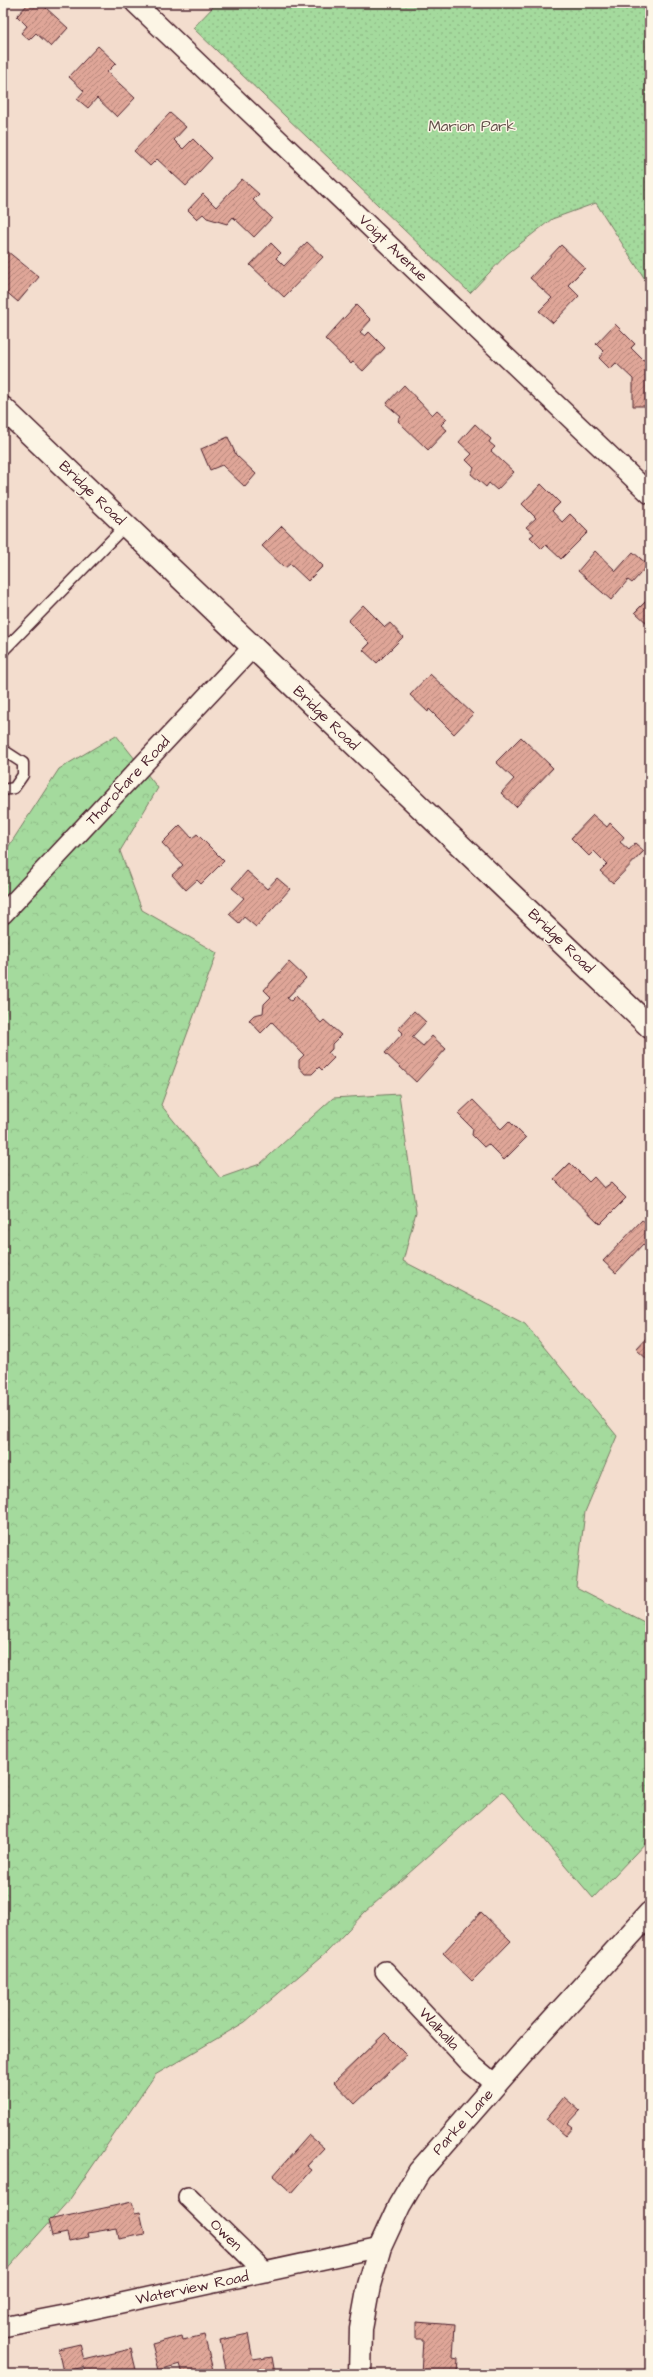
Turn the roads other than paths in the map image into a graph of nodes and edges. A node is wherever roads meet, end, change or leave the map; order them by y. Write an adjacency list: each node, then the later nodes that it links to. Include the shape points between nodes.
1 (135, 3): 3 (street, Voigt Avenue)
2 (3, 408): 4 (main road, Bridge Road)
3 (650, 494)
4 (126, 525): 5 (main road, Bridge Road); 6 (lane)
5 (252, 647): 9 (street, Thorofare Road); 10 (main road, Bridge Road)
6 (3, 651)
7 (3, 750): 8 (lane, via 23,763 23,775 14,788)
8 (3, 790)
9 (3, 914)
10 (650, 1027)
11 (650, 1913): 13 (main road, Parke Lane)
12 (385, 1971): 13 (street, Walhalla, via 471,2064)
13 (496, 2085): 15 (main road, Parke Lane, via 419,2172 399,2206)
14 (188, 2197): 16 (street, Owen)
15 (380, 2247): 16 (street, Waterview Road); 18 (main road, Parke Lane, via 369,2285 361,2329)
16 (265, 2272): 17 (street, Waterview Road)
17 (3, 2327)
18 (360, 2374)

